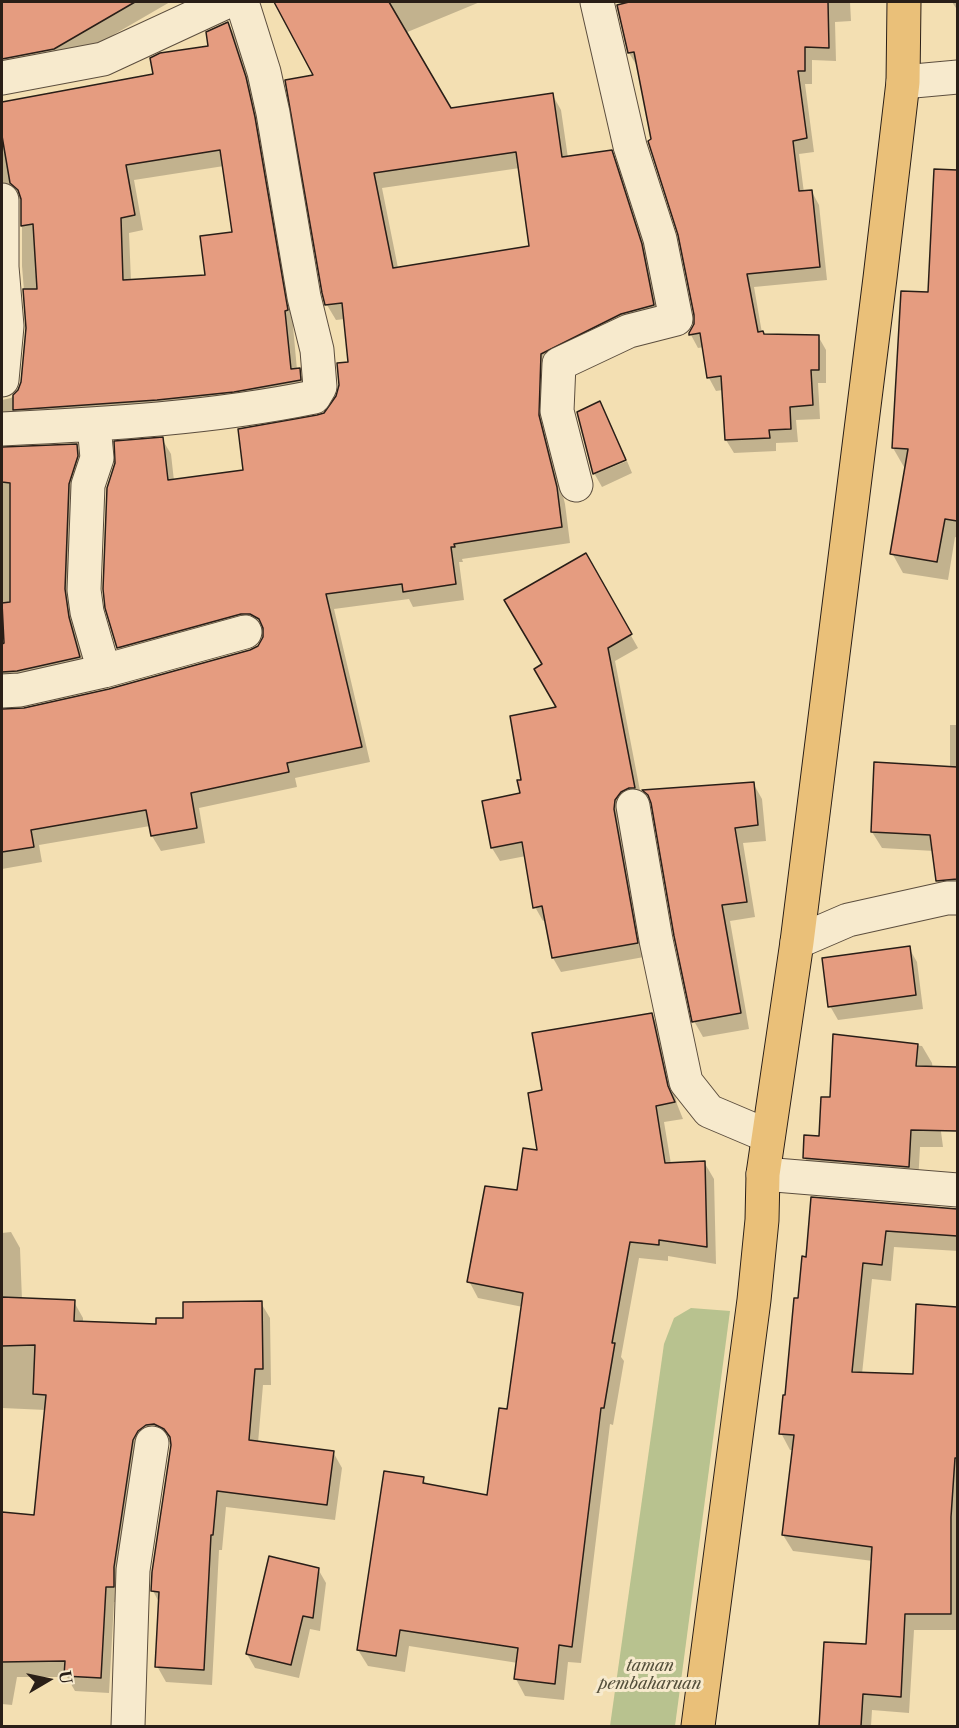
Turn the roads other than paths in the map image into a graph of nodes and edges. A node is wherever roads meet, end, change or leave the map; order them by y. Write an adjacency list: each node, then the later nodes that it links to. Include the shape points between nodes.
1 (226, 2): 6 (street, via 103,59)
2 (242, 2): 10 (street, via 273,113 304,297 317,350 318,393 252,409)
3 (597, 2): 12 (street, via 630,146 660,239 676,319 629,331 559,364 557,411)
4 (904, 2): 7 (highway)
5 (957, 77): 7 (street)
6 (2, 78)
7 (903, 82): 18 (highway)
8 (2, 200): 9 (street, via 7,326)
9 (2, 380)
10 (94, 425): 11 (street); 14 (street, via 97,458 88,485 84,590)
11 (2, 429)
12 (576, 485)
13 (245, 632): 14 (street)
14 (104, 671): 15 (street)
15 (2, 691)
16 (633, 806): 19 (street, via 686,1082 709,1111)
17 (957, 898): 18 (street, via 848,920)
18 (797, 942): 19 (highway)
19 (768, 1136): 20 (highway)
20 (763, 1174): 21 (street); 24 (highway, via 754,1300)
21 (957, 1190)
22 (152, 1443): 23 (street, via 133,1570)
23 (128, 1726)
24 (698, 1726)

